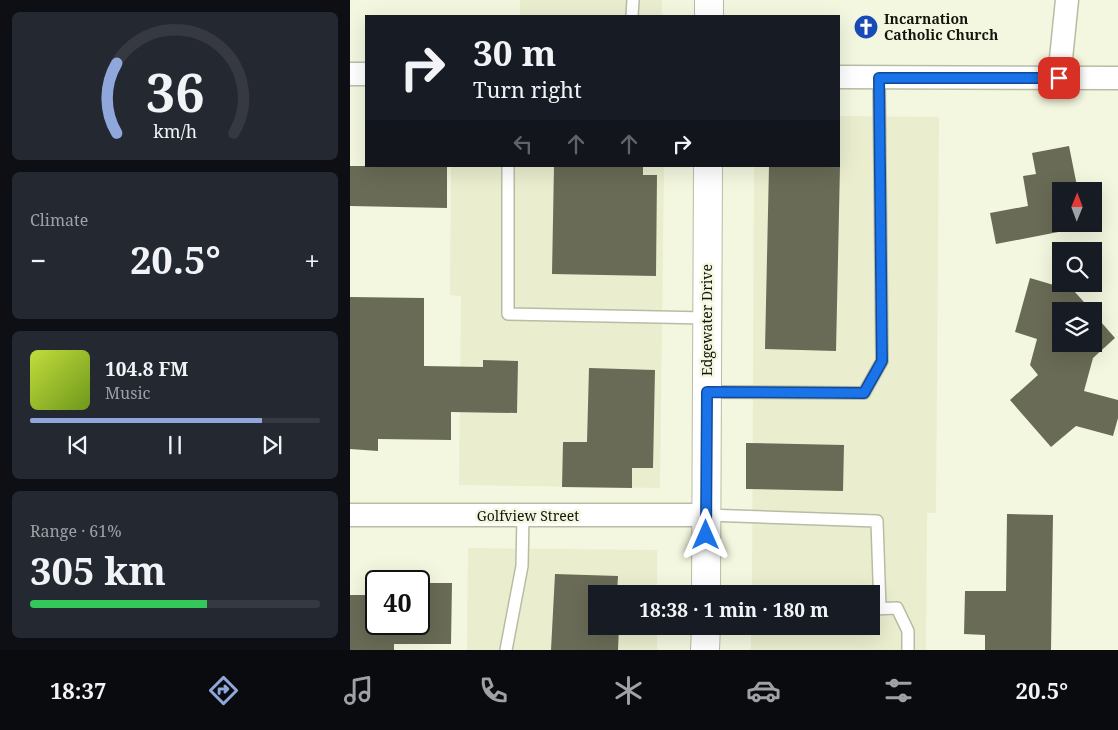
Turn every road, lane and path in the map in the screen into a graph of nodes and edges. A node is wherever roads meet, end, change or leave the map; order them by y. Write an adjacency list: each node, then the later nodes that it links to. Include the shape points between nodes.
1 (633, 0): 4 (lane)
2 (709, 0): 5 (street)
3 (1067, 0): 10 (street)
4 (632, 15)
5 (709, 15)
6 (350, 74): 7 (street)
7 (365, 74)
8 (840, 77): 9 (street)
9 (879, 78): 10 (street); 15 (lane, via 882,361 864,393)
10 (1059, 78): 11 (street)
11 (1118, 78)
12 (508, 167): 14 (lane, via 508,314)
13 (708, 167): 14 (street, Edgewater Drive)
14 (707, 318): 15 (street, Edgewater Drive)
15 (707, 392): 18 (street, Edgewater Drive)
16 (350, 515): 17 (street, Golfview Street)
17 (522, 516): 18 (street, Golfview Street); 23 (lane, via 522,566)
18 (706, 516): 19 (street, Edgewater Drive); 20 (lane, via 877,521)
19 (706, 585)
20 (876, 585)
21 (880, 609): 25 (lane, via 897,608 908,632)
22 (706, 635): 24 (street)
23 (506, 650)
24 (705, 650)
25 (908, 650)

